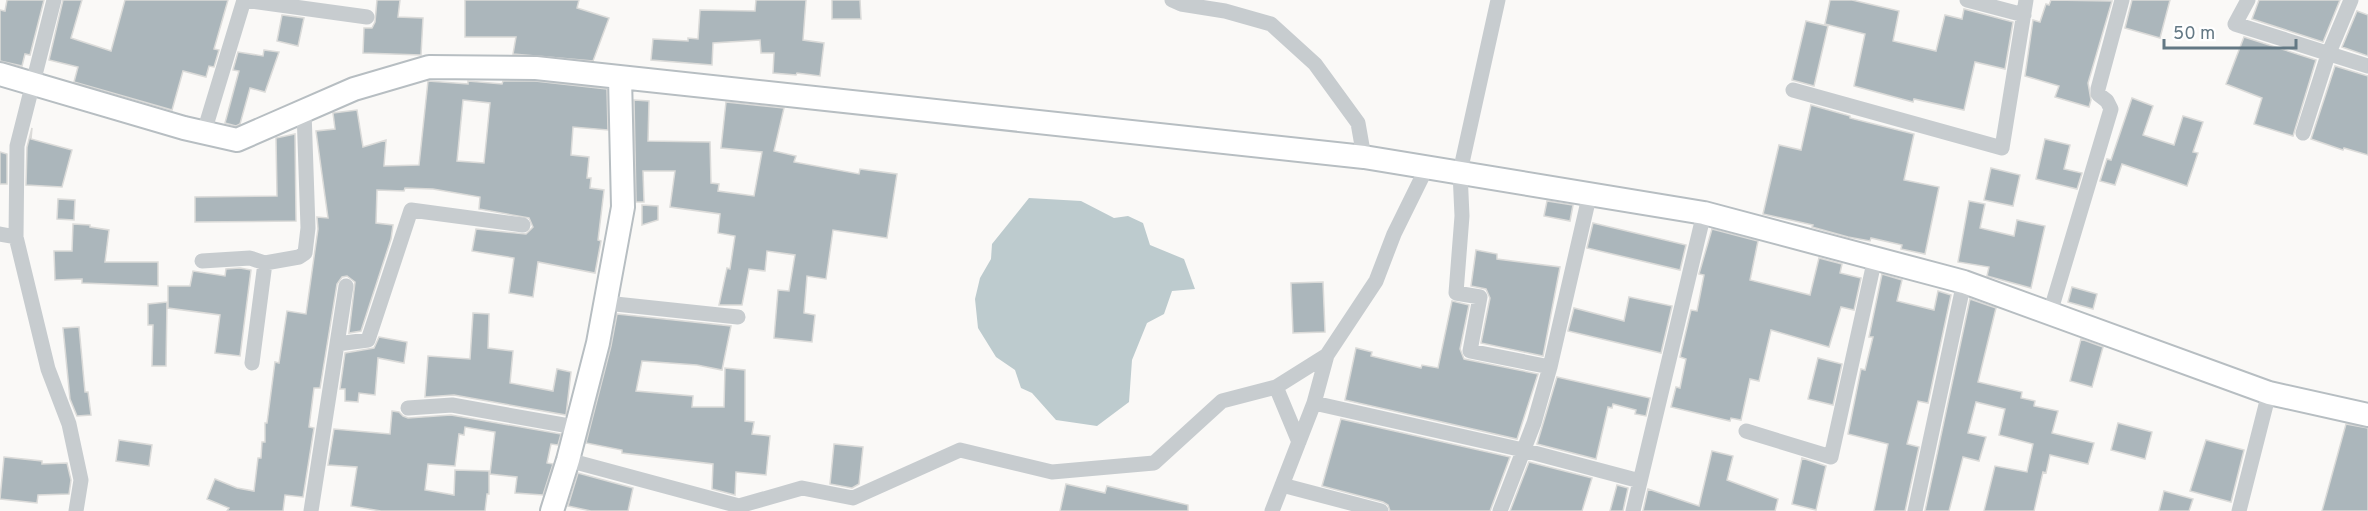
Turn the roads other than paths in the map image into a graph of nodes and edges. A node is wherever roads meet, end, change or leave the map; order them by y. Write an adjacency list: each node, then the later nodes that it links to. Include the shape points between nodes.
1 (54, 0): 14 (street)
2 (1172, 0): 19 (street, via 1271,24 1315,64 1358,123)
3 (1498, 0): 21 (street)
4 (1967, 0): 8 (street)
5 (2122, 0): 33 (street, via 2098,88 2098,94 2111,109)
6 (2248, 0): 10 (street, via 2235,24)
7 (2351, 0): 10 (street)
8 (2025, 8): 15 (street, via 2002,148)
9 (367, 17): 17 (street, via 244,0)
10 (2328, 55): 11 (street); 18 (street)
11 (2368, 66)
12 (0, 74): 14 (street)
13 (620, 77): 16 (street, via 536,68 429,67 354,89); 19 (street); 32 (street, via 623,207)
14 (33, 83): 17 (street); 26 (street, via 17,146)
15 (1793, 90)
16 (304, 111): 17 (street, via 237,140); 29 (street, via 307,248 299,257)
17 (204, 132)
18 (2303, 133)
19 (1364, 157): 20 (street)
20 (1427, 167): 21 (street); 36 (street, via 1376,281)
21 (1460, 172): 22 (street); 38 (street, via 1462,216 1456,294 1480,297 1470,351)
22 (1590, 193): 23 (street); 38 (street)
23 (1704, 213): 27 (street); 49 (street)
24 (523, 225): 35 (street, via 411,210 368,340)
25 (0, 234): 26 (street)
26 (16, 237): 51 (street, via 48,369 69,424 81,480)
27 (1875, 258): 30 (street); 45 (street, via 1831,457)
28 (202, 261): 29 (street, via 250,258)
29 (265, 263): 37 (street)
30 (1964, 282): 33 (street); 58 (street)
31 (346, 286): 35 (street)
32 (606, 303): 34 (street); 44 (street)
33 (2050, 314): 40 (street)
34 (738, 317)
35 (337, 344): 52 (street)
36 (1328, 355): 39 (street); 41 (street)
37 (252, 363)
38 (1550, 367): 47 (street)
39 (1276, 387): 46 (street); 48 (street, via 1222,401 1154,463 1052,471 960,450 853,498 802,488 740,506)
40 (2269, 393): 43 (street); 59 (street)
41 (1314, 403): 46 (street); 47 (street)
42 (408, 408): 44 (street, via 452,405)
43 (2368, 415)
44 (574, 427): 48 (street)
45 (1746, 431)
46 (1299, 442): 50 (street)
47 (1523, 450): 49 (street); 56 (street)
48 (567, 460): 53 (street)
49 (1640, 481): 57 (street)
50 (1282, 485): 54 (street); 55 (street)
51 (76, 511)
52 (311, 511)
53 (552, 511)
54 (1272, 511)
55 (1380, 511)
56 (1500, 511)
57 (1633, 511)
58 (1915, 511)
59 (2239, 511)

